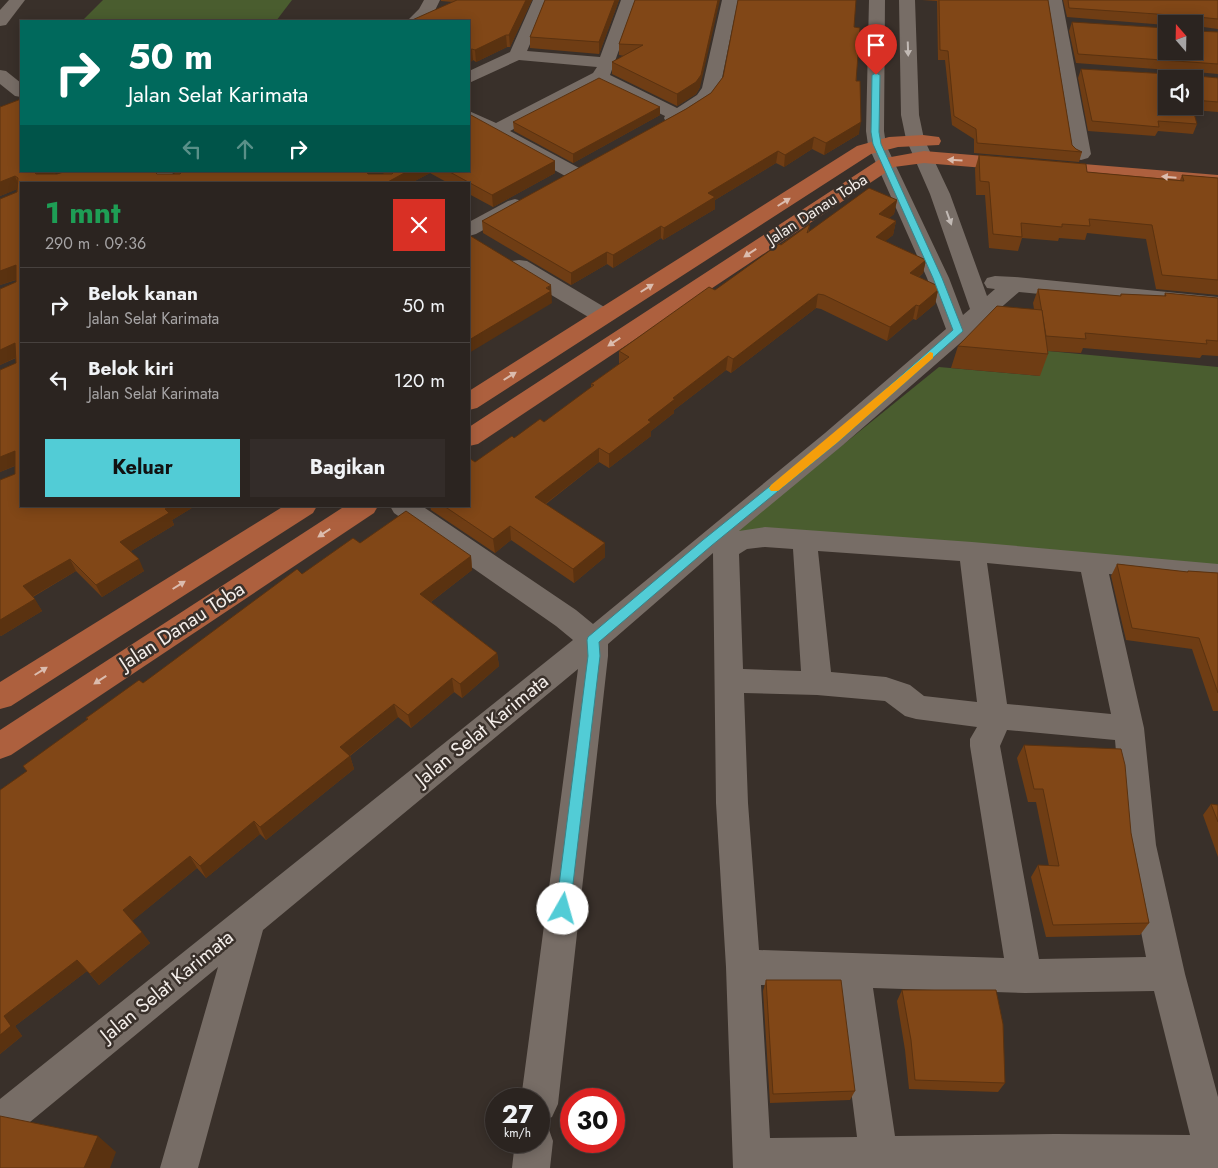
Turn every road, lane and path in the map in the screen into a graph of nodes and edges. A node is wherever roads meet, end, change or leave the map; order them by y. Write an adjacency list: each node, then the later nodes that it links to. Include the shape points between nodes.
1 (17, 0): 10 (street)
2 (432, 0): 9 (street, via 426,12)
3 (541, 0): 13 (street)
4 (629, 0): 14 (street)
5 (730, 0): 20 (street, via 711,88 703,99)
6 (877, 0): 24 (street)
7 (907, 0): 25 (street, one-way to 25, via 910,115)
8 (1054, 0): 11 (street)
9 (416, 20)
10 (0, 21)
11 (1059, 23): 12 (street); 15 (street)
12 (1078, 25)
13 (517, 55): 14 (street); 18 (street)
14 (603, 70): 20 (street); 23 (street)
15 (1066, 70): 16 (street); 26 (street)
16 (1085, 71)
17 (0, 75): 19 (street)
18 (470, 78)
19 (19, 101)
20 (678, 115): 22 (street)
21 (470, 117): 23 (street)
22 (661, 125)
23 (496, 131): 27 (street, via 566,177)
24 (877, 144): 25 (main road, Jalan Danau Toba); 28 (street); 41 (main road, Jalan Danau Toba, one-way to 24)
25 (920, 148): 26 (main road, Jalan Danau Toba); 28 (main road, Jalan Danau Toba, via 904,159); 31 (main road, Jalan Danau Toba, one-way to 25); 37 (street, one-way to 37)
26 (1081, 154): 29 (main road, Jalan Danau Toba)
27 (592, 163)
28 (887, 163): 36 (street); 44 (main road, Jalan Danau Toba, one-way to 44)
29 (1218, 165)
30 (158, 172): 32 (street)
31 (1218, 180)
32 (171, 182)
33 (534, 195): 34 (street)
34 (470, 229)
35 (485, 246): 41 (street)
36 (938, 278): 37 (street); 42 (street)
37 (972, 280): 38 (street); 40 (street)
38 (1014, 284): 39 (street); 40 (street, Jalan Selat Karimata)
39 (1218, 304)
40 (982, 311): 42 (street, Jalan Selat Karimata)
41 (603, 316): 43 (main road, Jalan Danau Toba, one-way to 41)
42 (958, 331): 52 (street, Jalan Selat Karimata, via 834,440)
43 (470, 401)
44 (470, 437)
45 (302, 507): 55 (main road, Jalan Danau Toba, one-way to 45)
46 (363, 507): 58 (main road, Jalan Danau Toba, one-way to 58)
47 (404, 507): 52 (street, via 566,618)
48 (805, 551): 54 (street)
49 (972, 552): 50 (street); 53 (street, via 765,536 738,541 725,556); 56 (street)
50 (1093, 564): 51 (street); 57 (street)
51 (1218, 574)
52 (592, 640): 59 (street, Jalan Selat Karimata); 64 (street, via 594,656)
53 (729, 681): 54 (street); 60 (street, via 732,803)
54 (817, 683): 56 (street, via 886,689 900,694 916,707)
55 (0, 697)
56 (994, 716): 57 (street); 63 (street, via 985,746)
57 (1129, 728): 62 (street, via 1140,844)
58 (0, 746)
59 (248, 919): 65 (street, Jalan Selat Karimata); 70 (street)
60 (743, 967): 61 (street); 69 (street)
61 (853, 970): 63 (street); 67 (street)
62 (1168, 974): 63 (street); 68 (street)
63 (1025, 976)
64 (541, 1088)
65 (0, 1123)
66 (533, 1153): 71 (street)
67 (880, 1156): 68 (street, via 1055,1153); 69 (street)
68 (1205, 1158)
69 (752, 1163)
70 (179, 1168)
71 (531, 1168)

